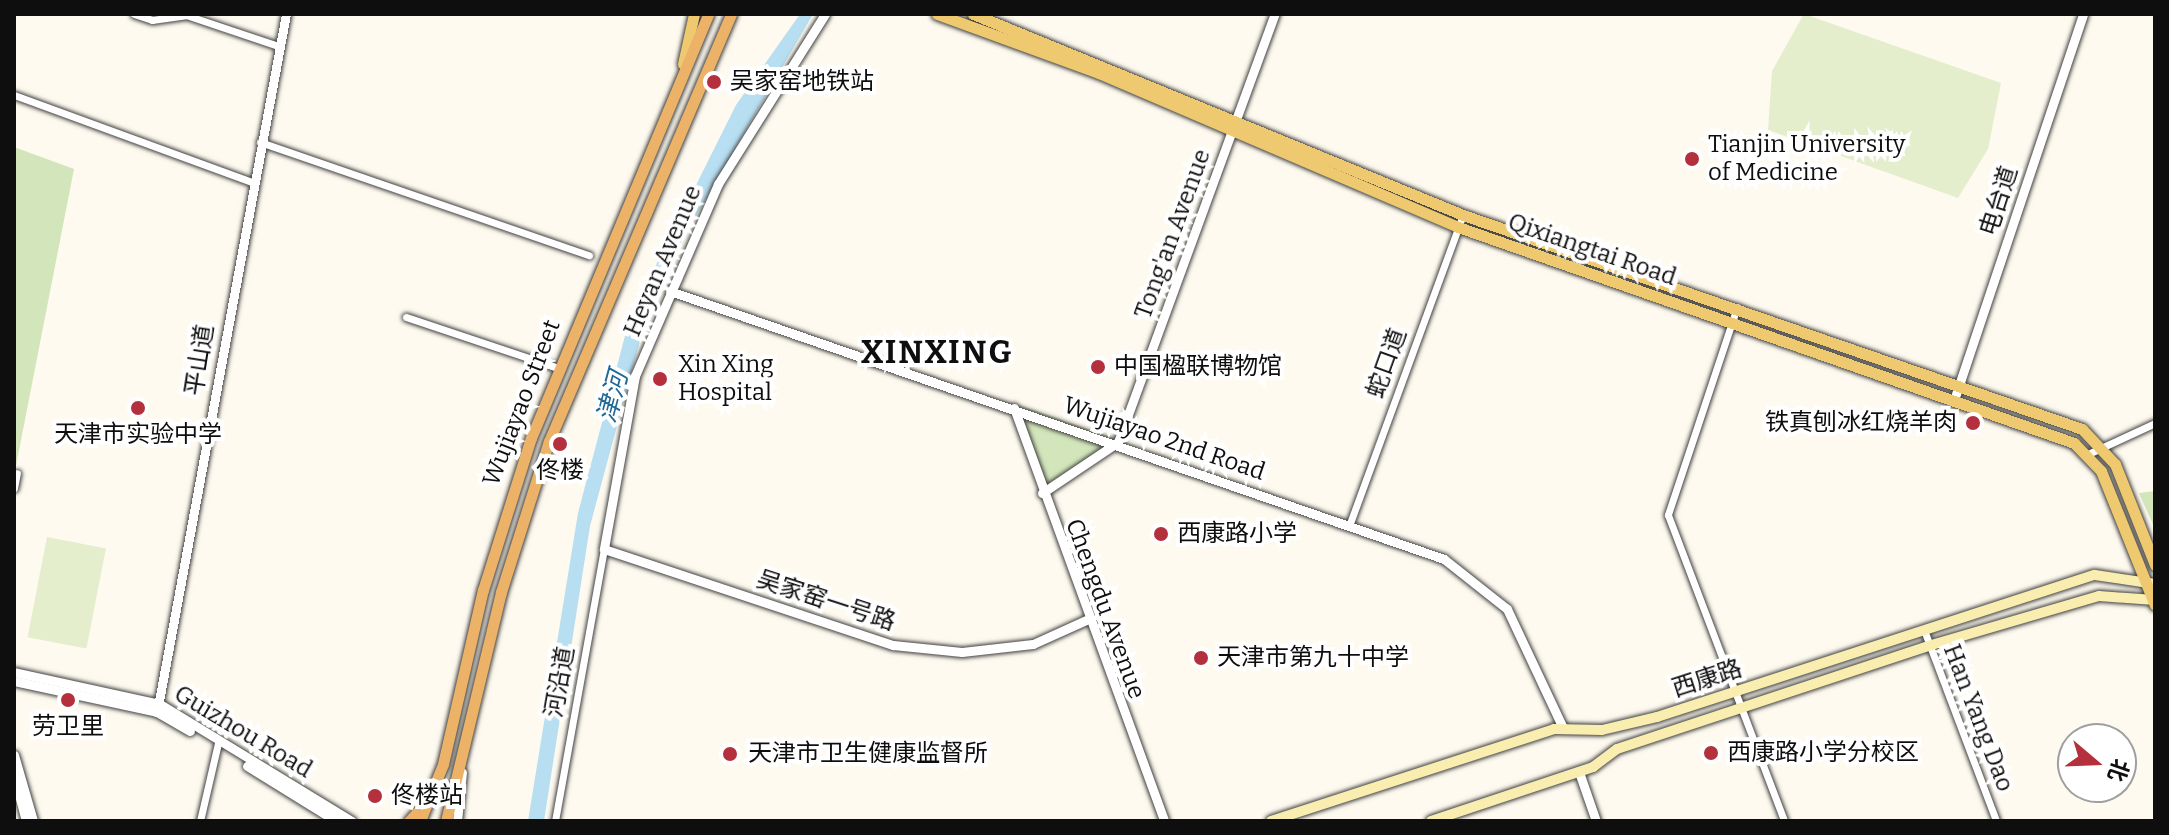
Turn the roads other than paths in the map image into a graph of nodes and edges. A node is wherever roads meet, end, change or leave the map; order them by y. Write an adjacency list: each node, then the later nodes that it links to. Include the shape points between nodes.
1 (134, 14): 13 (street, via 152,20 186,15)
2 (286, 14): 13 (street, 平山道)
3 (694, 14): 14 (main road)
4 (708, 14): 14 (highway, Wujiayao Street)
5 (722, 14): 12 (highway)
6 (731, 14): 12 (highway, Wujiayao Street)
7 (825, 14): 22 (street, Heyan Avenue, via 718,184)
8 (937, 14): 17 (main road, Qixiangtai Road)
9 (973, 14): 16 (main road, Qixiangtai Road)
10 (1275, 14): 16 (street, Tong'an Avenue)
11 (2083, 14): 27 (street, 电台道)
12 (719, 42): 56 (highway, Wujiayao Street, via 549,441 501,592)
13 (278, 46): 18 (street, 平山道)
14 (680, 76): 26 (highway, Wujiayao Street)
15 (14, 95): 19 (street)
16 (1237, 117): 17 (street, Tong'an Avenue); 20 (main road, Qixiangtai Road)
17 (1232, 130): 20 (main road, Qixiangtai Road); 31 (street, Tong'an Avenue)
18 (260, 142): 19 (street, 平山道); 21 (street)
19 (252, 182): 48 (street, 平山道)
20 (1460, 221): 23 (main road, Qixiangtai Road); 25 (main road, Qixiangtai Road); 37 (street, 蛇口道)
21 (589, 255)
22 (670, 291): 29 (street, Wujiayao 2nd Road); 38 (street, Heyan Avenue, via 635,376)
23 (1737, 307): 25 (street); 27 (main road, Qixiangtai Road)
24 (406, 317): 26 (street)
25 (1732, 322): 28 (main road, Qixiangtai Road); 47 (street, via 1668,515)
26 (558, 368): 55 (highway, Wujiayao Street, via 507,507)
27 (1958, 387): 28 (street, 电台道); 32 (main road, Qixiangtai Road, via 2082,429)
28 (1954, 400): 33 (main road, Qixiangtai Road)
29 (1014, 408): 31 (street, Wujiayao 2nd Road); 36 (street, Chengdu Avenue)
30 (2154, 419): 32 (street)
31 (1118, 442): 36 (street); 37 (street, Wujiayao 2nd Road)
32 (2102, 445): 33 (street); 39 (main road)
33 (2088, 454): 40 (main road)
34 (17, 473): 35 (street)
35 (14, 488)
36 (1042, 493): 42 (street, Chengdu Avenue)
37 (1349, 526): 50 (street, Wujiayao 2nd Road, via 1444,559 1487,587 1513,619)
38 (604, 549): 42 (street, 吴家窑一号路, via 893,645 962,652 1033,644); 64 (street, 河沿道)
39 (2155, 565)
40 (2151, 583): 41 (main road); 43 (main road, 西康路, via 2095,575)
41 (2154, 601): 44 (main road, 西康路, via 2099,596)
42 (1086, 620): 65 (street, Chengdu Avenue)
43 (1924, 630): 44 (street, Han Yang Dao); 47 (main road, 西康路)
44 (1928, 646): 49 (main road, 西康路); 70 (street, Han Yang Dao)
45 (14, 672): 48 (street, Guizhou Road)
46 (14, 681): 48 (street, Guizhou Road)
47 (1732, 692): 49 (street); 50 (main road, 西康路, via 1602,730)
48 (158, 708): 51 (street, Guizhou Road)
49 (1738, 708): 53 (main road, 西康路, via 1617,749); 69 (street)
50 (1563, 728): 66 (main road, 西康路)
51 (217, 745): 59 (street); 60 (street, Guizhou Road); 61 (street, Guizhou Road)
52 (14, 755): 58 (street)
53 (1579, 772): 67 (main road, 西康路); 68 (street)
54 (14, 776): 57 (street)
55 (434, 792): 62 (highway); 63 (highway, Wujiayao Street)
56 (449, 820)
57 (26, 821)
58 (33, 821)
59 (200, 821)
60 (336, 821)
61 (352, 821)
62 (409, 821)
63 (420, 821)
64 (555, 821)
65 (1164, 821)
66 (1271, 821)
67 (1431, 821)
68 (1596, 821)
69 (1784, 821)
70 (1996, 821)

